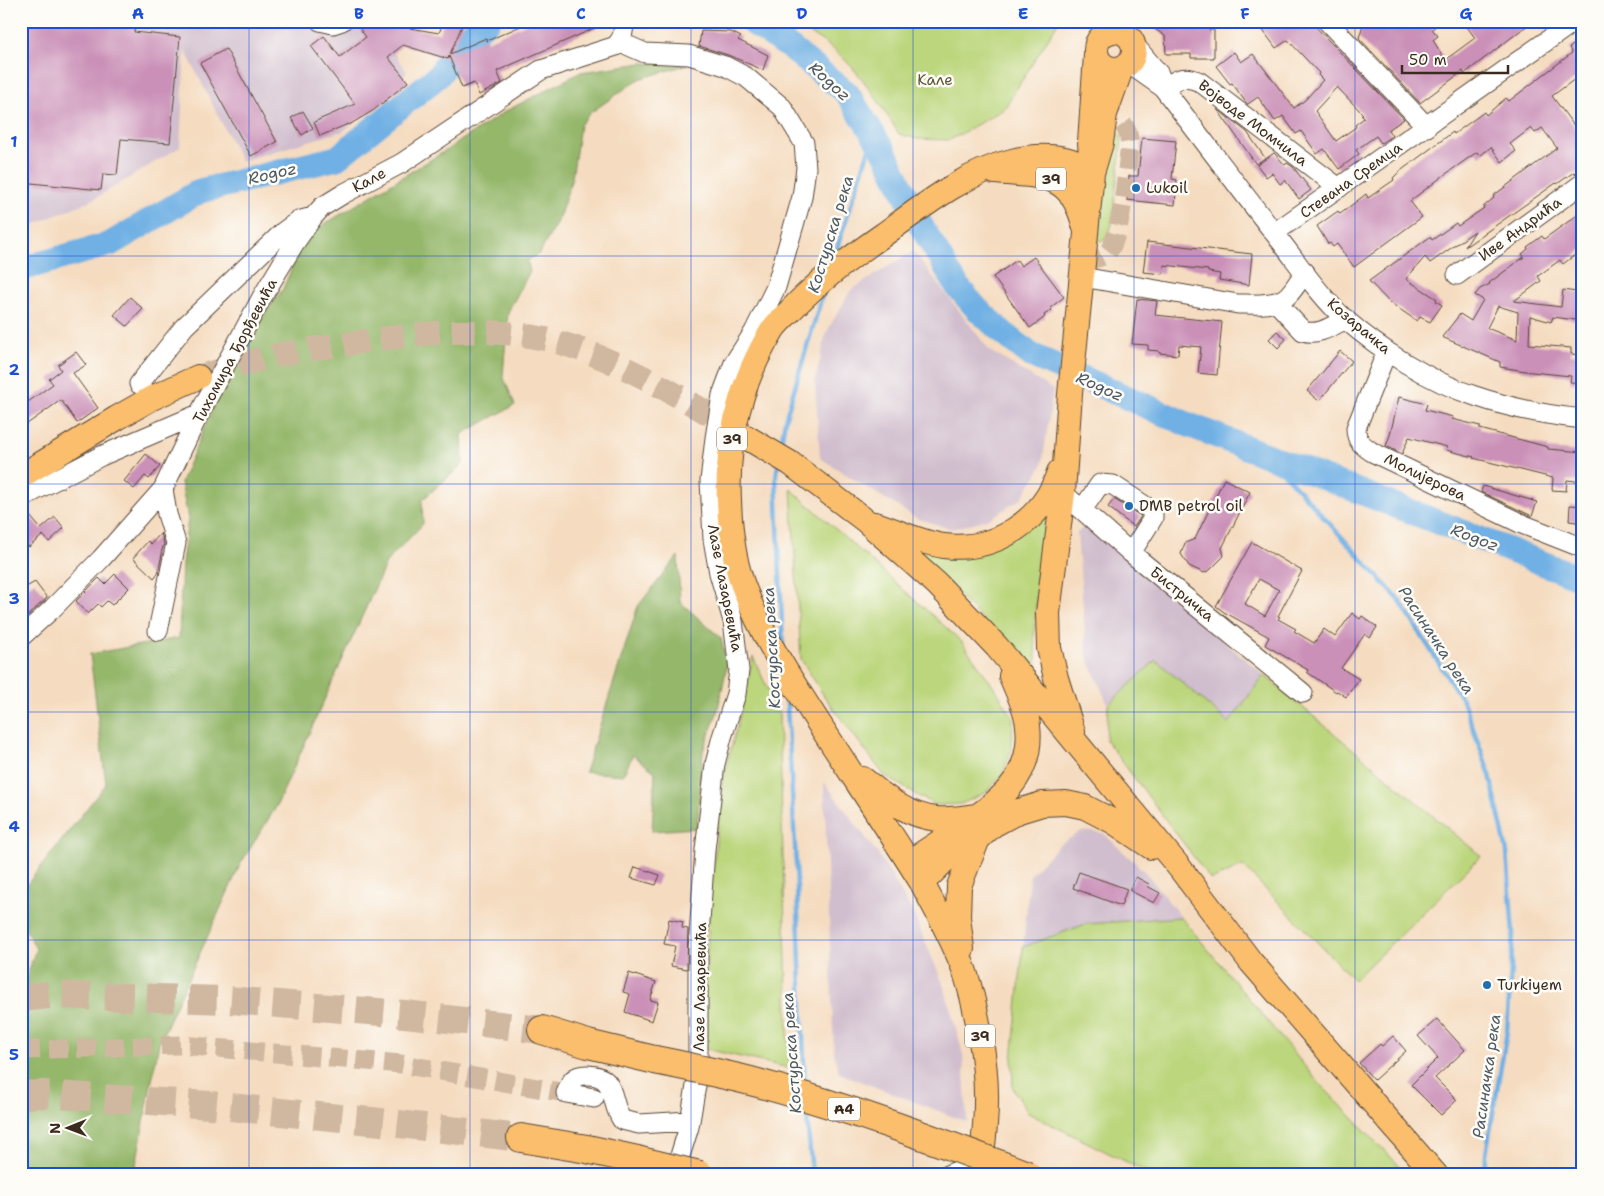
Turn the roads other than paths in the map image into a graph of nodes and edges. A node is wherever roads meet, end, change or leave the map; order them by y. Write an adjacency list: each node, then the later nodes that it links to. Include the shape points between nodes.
1 (320, 21): 2 (street, via 333,24)
2 (342, 21)
3 (625, 21): 8 (street)
4 (1328, 21): 12 (street)
5 (1575, 21): 12 (street, Стевана Сремца)
6 (1127, 33): 7 (main road, via 1112,31); 9 (main road, via 1134,55); 10 (street, Козарачка, via 1159,74)
7 (1097, 39): 9 (main road, via 1098,60 1108,69); 11 (main road)
8 (620, 42): 17 (street, Кале, via 541,70 402,163 336,198); 53 (street, Лазе Лазаревића, via 644,52 689,55 746,76 782,106 804,143 806,168 802,197 776,287 754,332 734,363 722,395 714,438 710,481 713,539 733,620 739,670 736,694 715,764 705,850 698,950 698,1074)
9 (1124, 68): 10 (street, Козарачка, via 1135,68); 14 (main road, via 1105,114)
10 (1164, 89): 16 (street, Војводе Момчила, via 1181,78 1200,82); 19 (street, Козарачка)
11 (1091, 116): 13 (main road, via 1084,128); 14 (main road)
12 (1427, 127): 16 (street, Стевана Сремца)
13 (1047, 167): 14 (main road, 39, via 1074,161); 18 (main road, 39, via 1081,212); 45 (main road, 39, via 983,171 862,249 798,302 775,326 746,383 732,438 729,471 737,563 745,592 775,653)
14 (1092, 173): 18 (main road, 39)
15 (1583, 183): 21 (street, Иве Андрића)
16 (1339, 188): 19 (street, Стевана Сремца)
17 (313, 216): 27 (street, Кале, via 284,232 184,327); 28 (street, Тихомира Ђорђевића, via 262,297)
18 (1086, 234): 22 (main road, 39)
19 (1274, 234): 20 (street, Козарачка)
20 (1305, 272): 23 (street, via 1285,298); 24 (street, Козарачка)
21 (1457, 275)
22 (1082, 277): 23 (street, via 1238,304); 31 (main road, 39)
23 (1276, 302): 24 (street, via 1303,331 1309,333)
24 (1346, 319): 25 (street, Козарачка)
25 (1387, 351): 29 (street, Козарачка, via 1423,373 1474,396 1544,414); 38 (street, Молијерова, via 1356,428 1362,445 1522,524)
26 (198, 377): 32 (main road, via 152,398)
27 (139, 384)
28 (200, 414): 33 (street, Тихомира Ђорђевића); 35 (street, via 102,456)
29 (1583, 419)
30 (752, 440): 37 (main road, via 790,463)
31 (1066, 454): 34 (main road, 39); 37 (main road, 39, via 1055,485 1042,505 1000,539 981,545 943,546)
32 (21, 476)
33 (163, 489): 40 (street, via 176,544); 41 (street, Тихомира Ђорђевића, via 101,559)
34 (1063, 492): 36 (street, Бистричка); 44 (main road, 39, via 1048,613 1049,648)
35 (21, 498)
36 (1082, 510): 39 (street, Бистричка); 39 (street, via 1100,484 1105,484 1153,511 1153,518)
37 (866, 521): 42 (main road, via 937,584)
38 (1583, 548)
39 (1131, 552): 43 (street, Бистричка)
40 (158, 631)
41 (21, 637)
42 (997, 647): 44 (main road); 46 (main road, via 1023,706 1028,726 1028,750 1016,780)
43 (1303, 693)
44 (1078, 745): 48 (main road)
45 (848, 768): 46 (main road, via 907,810); 47 (main road, 39)
46 (977, 828): 47 (main road); 48 (main road, via 993,825 1019,811 1042,804 1066,803 1085,807 1114,822); 49 (main road); 50 (main road, via 959,886 958,918)
47 (909, 862): 49 (main road, 39)
48 (1179, 867): 60 (main road, via 1251,962)
49 (922, 883): 50 (main road, 39)
50 (964, 972): 55 (main road, 39, via 976,1014 983,1064 986,1103)
51 (542, 1030): 59 (highway, A4, bridge, via 588,1044 757,1083 844,1109)
52 (594, 1098): 53 (street, via 566,1093 572,1080 580,1075 595,1075 604,1079 612,1090 616,1112 622,1120 639,1124)
53 (690, 1121): 56 (street, Лазе Лазаревића)
54 (521, 1138): 57 (highway, bridge, via 587,1149)
55 (980, 1168): 58 (street)
56 (674, 1175)
57 (700, 1175)
58 (948, 1175)
59 (1027, 1175)
60 (1436, 1175)

